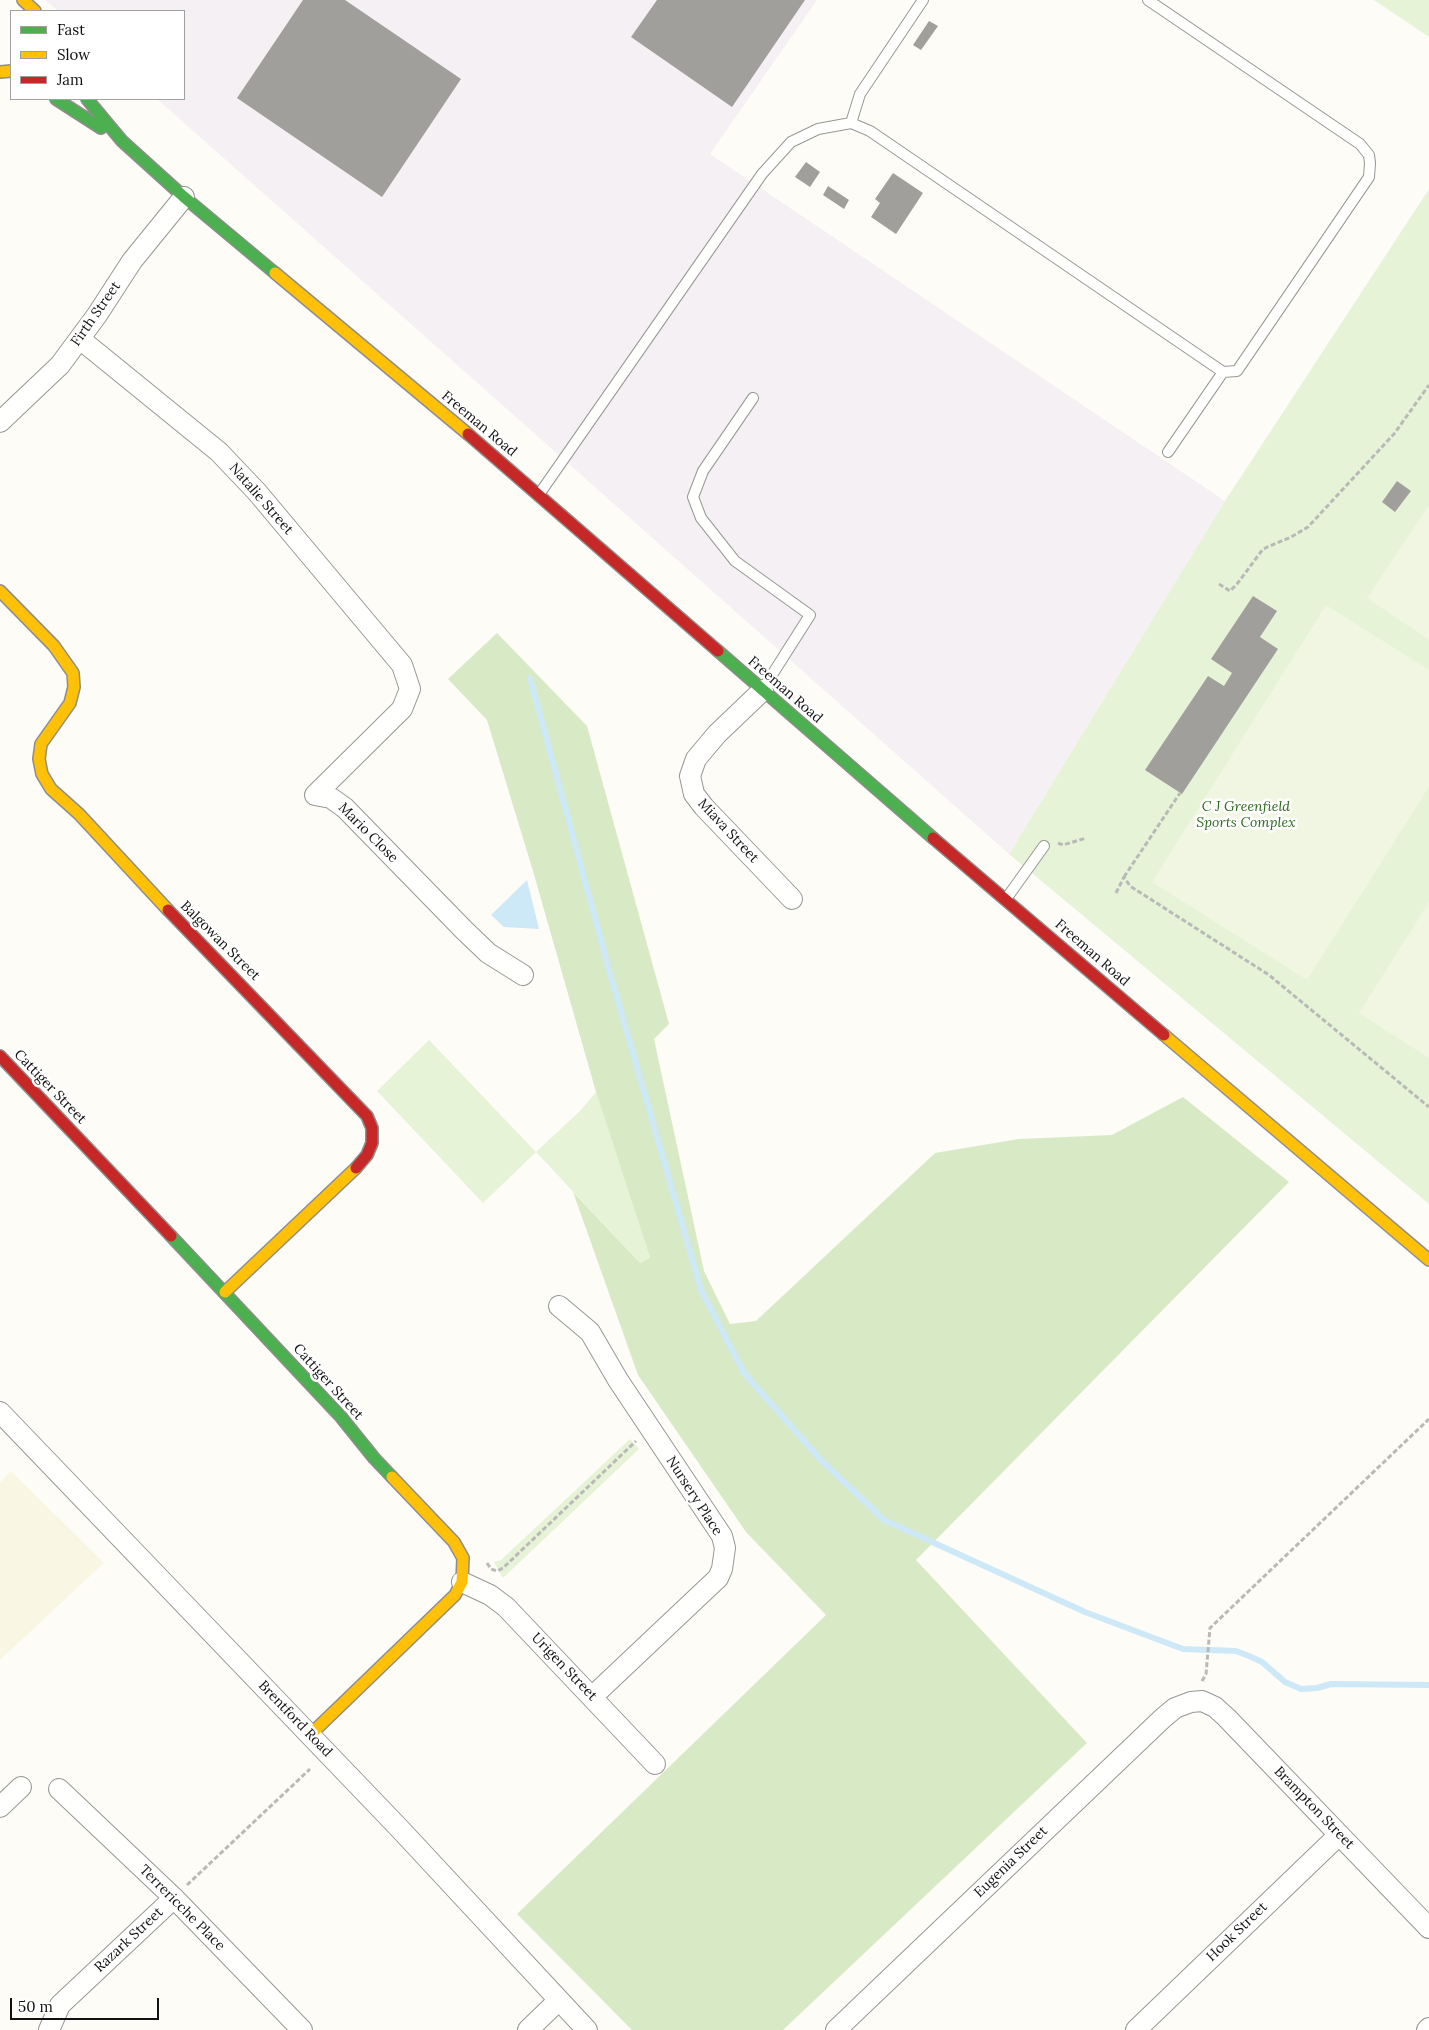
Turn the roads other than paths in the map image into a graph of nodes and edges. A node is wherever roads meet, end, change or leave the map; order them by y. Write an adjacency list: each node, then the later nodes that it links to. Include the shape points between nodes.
1 (23, 0): 4 (street)
2 (923, 0): 7 (lane, via 860,94)
3 (1148, 0): 11 (lane, via 1190,23 1360,144 1369,156 1368,177 1237,371)
4 (34, 10)
5 (58, 100): 8 (street, Freeman Road)
6 (88, 100): 8 (street, Freeman Road)
7 (851, 123): 11 (lane, via 878,137); 15 (lane, via 818,129 791,142 776,157)
8 (122, 141): 9 (street, Freeman Road)
9 (184, 197): 10 (street, Firth Street, via 132,261); 15 (street, Freeman Road)
10 (80, 339): 13 (street, Firth Street, via 60,365); 17 (street, Natalie Street, via 219,452 402,665)
11 (1223, 372): 14 (lane)
12 (753, 398): 18 (lane, via 704,471 693,497 701,518 735,561 810,615)
13 (0, 422)
14 (1168, 452)
15 (539, 494): 18 (street, Freeman Road)
16 (0, 590): 25 (street, Balgowan Street, via 54,646 73,673 70,703 41,744 42,774 51,789 79,814 186,930 357,1104 372,1128 372,1142 359,1165)
17 (410, 689): 22 (street, Mario Close, via 402,708 316,794 332,798 344,808 488,953)
18 (763, 690): 20 (street, Miava Street, via 696,758 690,776 694,794 704,807); 21 (street, Freeman Road)
19 (1044, 846): 21 (lane)
20 (792, 899)
21 (1006, 900): 24 (street, Freeman Road)
22 (523, 975)
23 (0, 1056): 25 (street, Cattiger Street)
24 (1429, 1260)
25 (225, 1292): 28 (street, Cattiger Street, via 454,1542 463,1558)
26 (559, 1306): 29 (street, Nursery Place, via 590,1332 618,1380 722,1536 724,1558 718,1578)
27 (0, 1412): 31 (street, Brentford Road)
28 (462, 1582): 29 (street, Urigen Street, via 490,1595 506,1607); 31 (street, via 440,1611)
29 (593, 1696): 32 (street, Urigen Street)
30 (1191, 1702): 36 (street, Brampton Street, via 1215,1707); 44 (street, Eugenia Street, via 1175,1708 1163,1718)
31 (310, 1735): 39 (street, Brentford Road)
32 (656, 1764)
33 (21, 1787): 35 (street)
34 (59, 1789): 37 (street, Terrericche Place)
35 (0, 1807)
36 (1339, 1835): 38 (street, Brampton Street); 45 (street, Hook Street)
37 (174, 1898): 40 (street, Razark Street, via 60,2005); 41 (street, Terrericche Place)
38 (1429, 1928)
39 (559, 2000): 42 (street); 43 (street, Brentford Road)
40 (49, 2030)
41 (302, 2030)
42 (528, 2030)
43 (587, 2030)
44 (836, 2030)
45 (1136, 2030)

